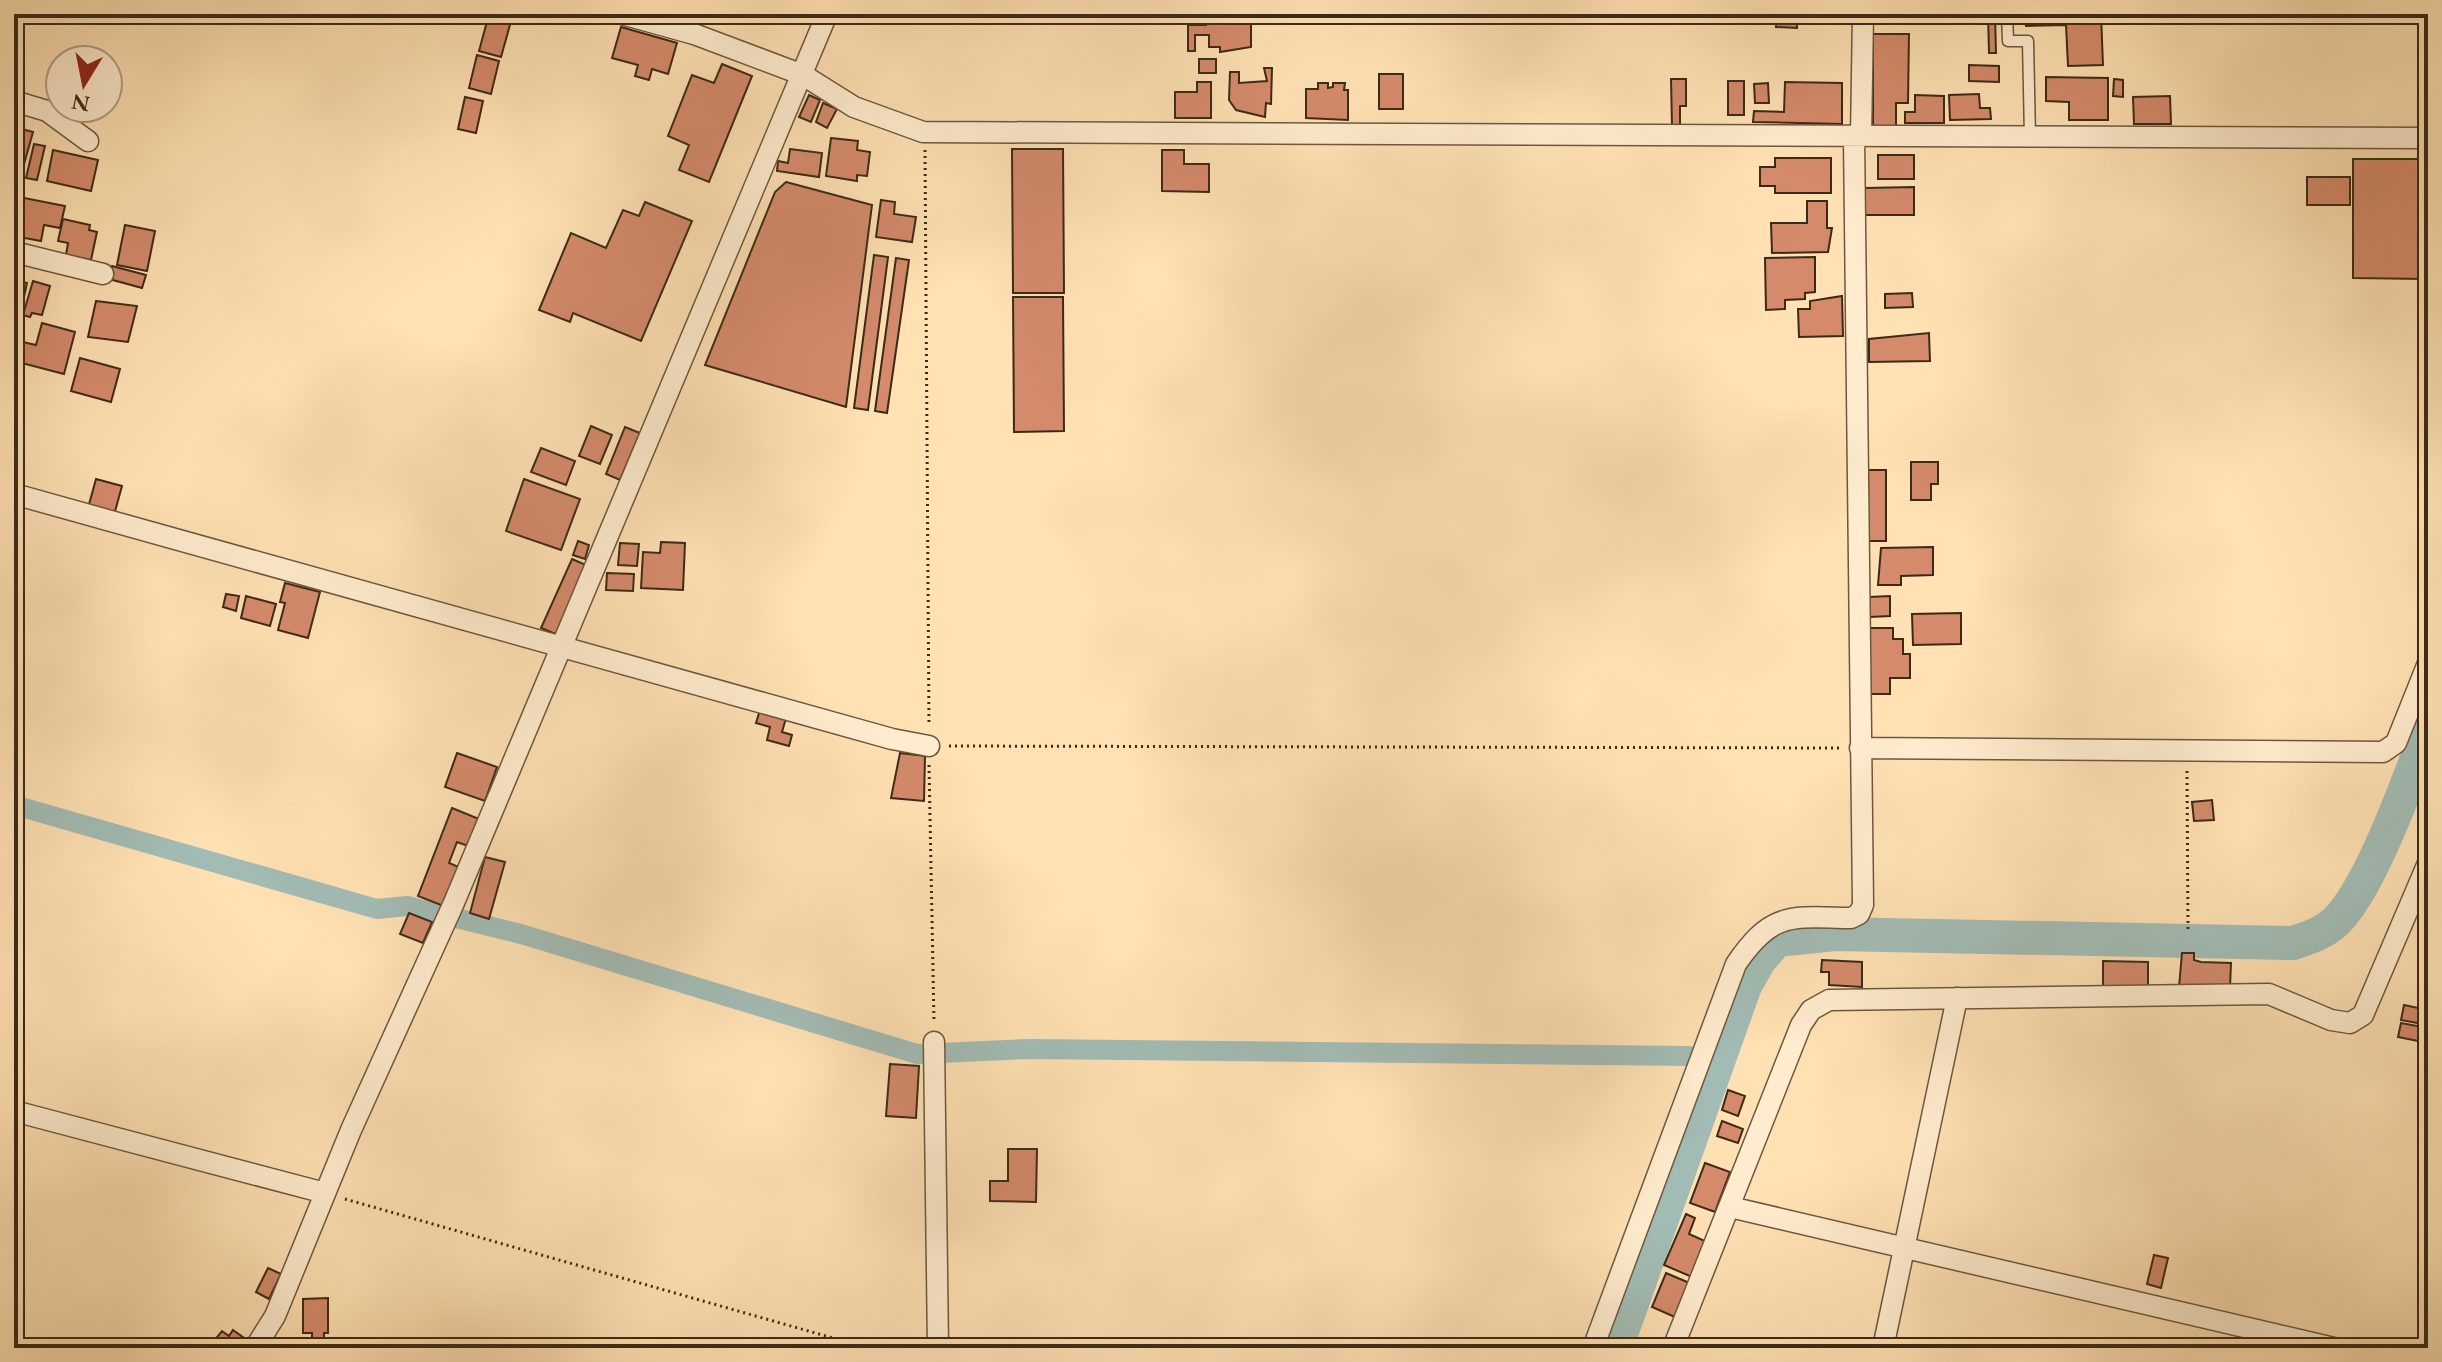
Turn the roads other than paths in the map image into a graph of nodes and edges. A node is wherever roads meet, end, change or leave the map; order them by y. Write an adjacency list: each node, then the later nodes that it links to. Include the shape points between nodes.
1 (622, 14): 5 (street, via 694,34)
2 (827, 14): 5 (street)
3 (1863, 14): 7 (street)
4 (2007, 14): 8 (lane, via 2008,41 2028,41)
5 (803, 75): 7 (street, via 854,107 923,132); 14 (street)
6 (14, 101): 10 (street, via 47,111)
7 (1858, 137): 8 (street); 17 (street)
8 (2030, 137): 9 (street)
9 (2428, 138)
10 (88, 141)
11 (14, 252): 12 (street)
12 (103, 274)
13 (14, 494): 14 (street)
14 (563, 645): 16 (street); 22 (street)
15 (2428, 663): 17 (street, via 2396,743 2383,752)
16 (929, 746)
17 (1860, 748): 27 (street, via 1859,914 1780,920 1750,943 1736,964)
18 (2428, 863): 19 (street, via 2363,1015 2350,1023 2269,994)
19 (1957, 998): 23 (street, via 1829,1000 1811,1010); 24 (street)
20 (934, 1042): 26 (street)
21 (14, 1111): 22 (street)
22 (325, 1193): 25 (street, via 275,1316)
23 (1730, 1207): 24 (street); 28 (street)
24 (1904, 1250): 29 (street); 30 (street)
25 (255, 1348)
26 (938, 1348)
27 (1593, 1348)
28 (1673, 1348)
29 (1883, 1348)
30 (2334, 1348)

